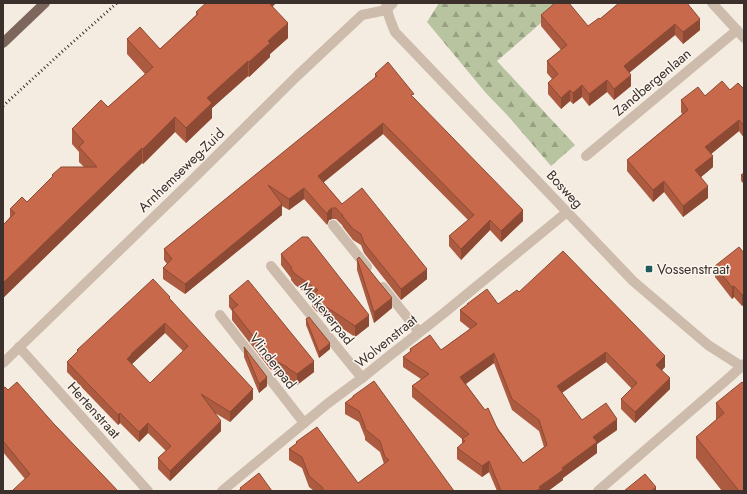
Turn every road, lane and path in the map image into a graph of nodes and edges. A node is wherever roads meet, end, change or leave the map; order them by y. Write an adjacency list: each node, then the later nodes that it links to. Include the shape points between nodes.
1 (45, 3): 6 (main road)
2 (712, 3): 4 (street)
3 (388, 5): 8 (street, Bosweg, via 395,32); 13 (street, Arnhemseweg-Zuid, via 362,15)
4 (737, 30): 5 (street); 7 (street, Zandbergenlaan)
5 (744, 38)
6 (3, 43)
7 (586, 156)
8 (567, 212): 12 (street, Wolvenstraat); 15 (street, Bosweg, via 633,281 708,345)
9 (333, 225): 12 (street)
10 (271, 266): 16 (street, Meikeverpad)
11 (220, 315): 17 (street, Vlinderpad)
12 (419, 332): 16 (street, Wolvenstraat)
13 (19, 347): 14 (street, Arnhemseweg-Zuid); 18 (street, Hertenstraat)
14 (3, 363)
15 (743, 366): 20 (street)
16 (362, 378): 17 (street, Wolvenstraat)
17 (304, 423): 19 (street, Wolvenstraat)
18 (148, 491)
19 (222, 491)
20 (598, 491)

